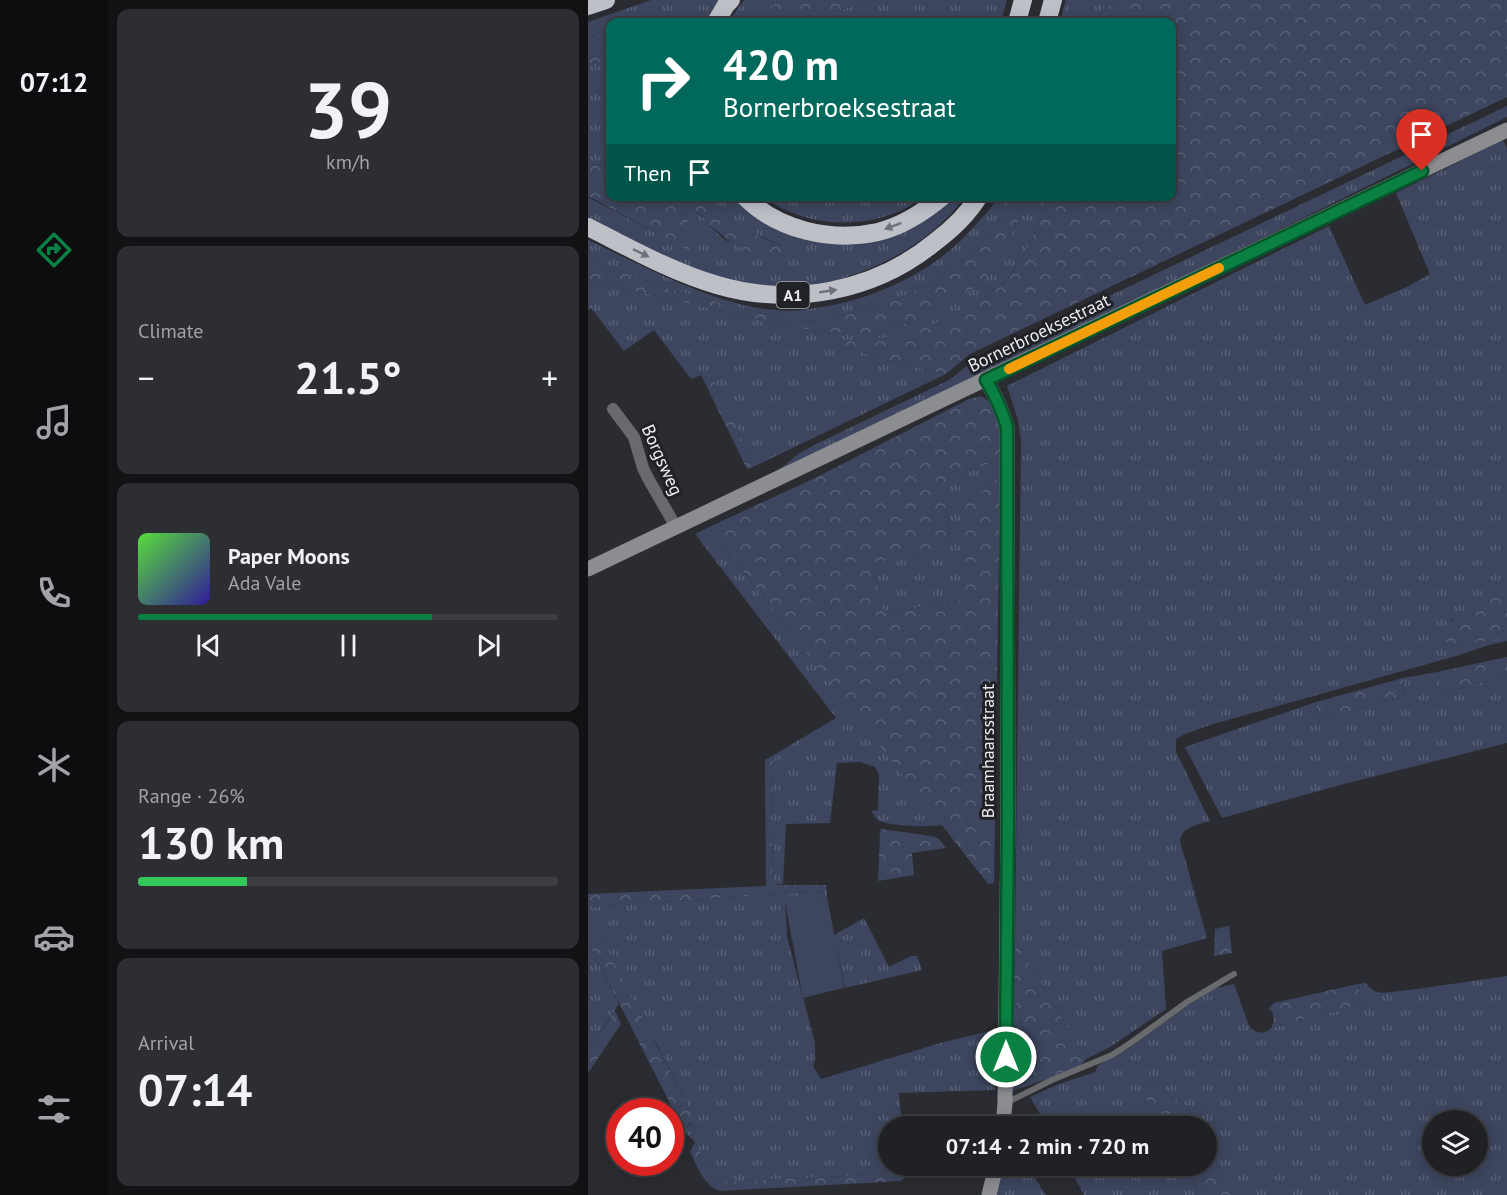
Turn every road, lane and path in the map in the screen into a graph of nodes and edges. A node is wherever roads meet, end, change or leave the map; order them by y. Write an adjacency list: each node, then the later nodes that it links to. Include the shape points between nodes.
1 (606, 0): 5 (highway)
2 (731, 0): 6 (highway)
3 (1023, 0): 7 (highway)
4 (1053, 0): 8 (highway)
5 (588, 6)
6 (718, 18)
7 (1018, 18)
8 (1048, 18)
9 (1507, 130): 14 (main road, Bornerbroeksestraat)
10 (750, 201): 11 (highway, one-way to 10, via 893,227 837,236 786,224)
11 (937, 201)
12 (975, 201): 13 (highway, A1, one-way to 12, via 716,285 743,292 794,295 854,286 890,272 921,254 950,230)
13 (588, 228)
14 (986, 380): 16 (main road, Bornerbroeksestraat); 19 (main road, Braamhaarsstraat, via 1007,427)
15 (613, 409): 16 (street, Borgsweg, via 634,436 646,474)
16 (676, 527): 17 (main road, Bornerbroeksestraat)
17 (588, 569)
18 (1234, 974): 19 (lane, via 1186,1002 1112,1056)
19 (1005, 1103): 20 (main road, Braamhaarsstraat)
20 (1004, 1116)
21 (994, 1176): 22 (main road)
22 (989, 1195)

